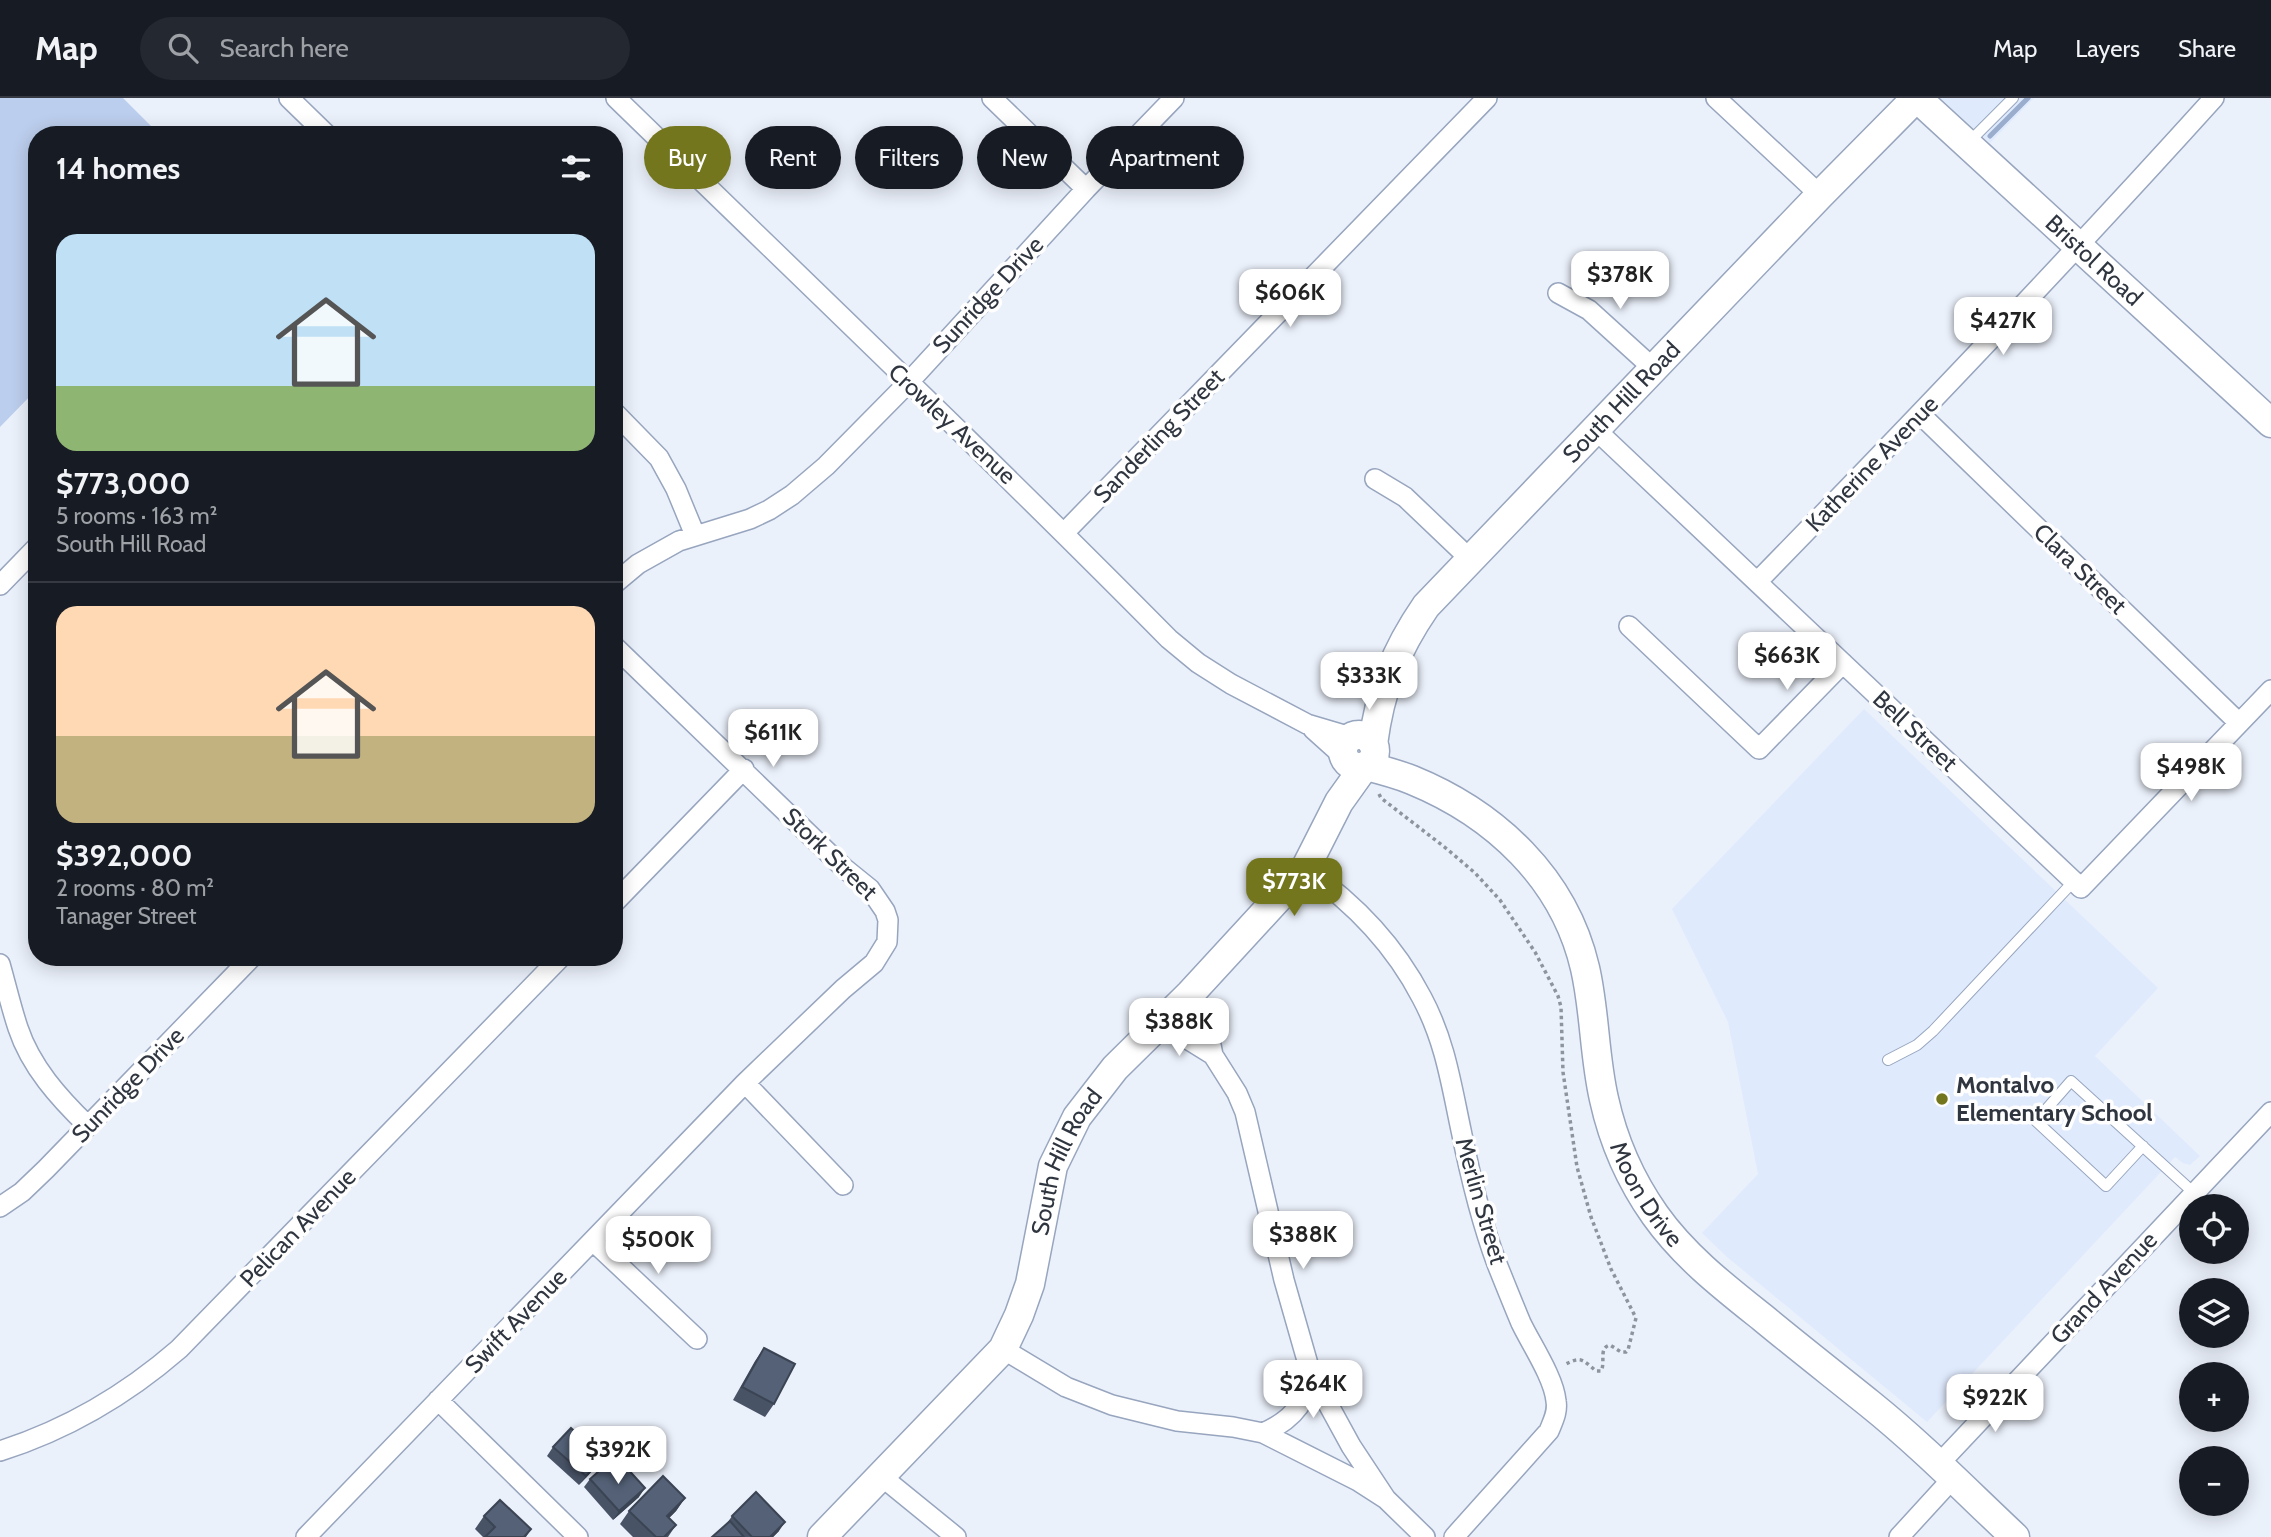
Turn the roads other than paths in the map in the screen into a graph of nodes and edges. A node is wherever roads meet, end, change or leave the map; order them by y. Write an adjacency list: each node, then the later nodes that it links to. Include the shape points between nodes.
1 (289, 98): 10 (street)
2 (616, 98): 18 (street, Crowley Avenue)
3 (992, 98): 13 (street)
4 (1174, 98): 11 (street, Sunridge Drive)
5 (1487, 98): 24 (street, Sanderling Street)
6 (1716, 98): 14 (street)
7 (2012, 98): 12 (lane)
8 (2214, 98): 15 (street, Katherine Avenue)
9 (1926, 103): 12 (street, Bristol Road); 14 (street, South Hill Road)
10 (318, 126)
11 (1147, 126)
12 (1967, 144): 15 (street, Bristol Road)
13 (1086, 189): 18 (street, Sunridge Drive)
14 (1820, 195): 17 (street, South Hill Road)
15 (2079, 247): 19 (street, Katherine Avenue); 21 (street, Bristol Road)
16 (1559, 293): 17 (street, via 1589,310)
17 (1654, 369): 22 (street, South Hill Road)
18 (908, 383): 24 (street, Crowley Avenue); 25 (street, Sunridge Drive, via 792,495 750,519)
19 (1920, 415): 29 (street, Katherine Avenue); 35 (street, Clara Street)
20 (623, 421): 25 (street, via 659,458)
21 (2271, 423)
22 (1595, 430): 27 (street, South Hill Road); 29 (street, Bell Street)
23 (1375, 480): 27 (street, via 1405,497)
24 (1064, 533): 36 (street, Crowley Avenue, via 1198,663)
25 (695, 535): 28 (street, Sunridge Drive, via 656,553)
26 (28, 556): 30 (street)
27 (1470, 559): 36 (street, South Hill Road, via 1410,629)
28 (623, 576)
29 (1757, 582): 33 (street, Bell Street)
30 (0, 584)
31 (1629, 626): 33 (street, via 1759,749)
32 (623, 655): 37 (street, Stork Street)
33 (1843, 663): 39 (street, Bell Street)
34 (2271, 690): 35 (street)
35 (2239, 723): 39 (street)
36 (1361, 756): 38 (street, South Hill Road); 63 (street, Moon Drive, via 1456,801 1530,860 1549,885 1574,934 1585,968 1604,1100 1615,1138 1656,1216 1720,1283)
37 (744, 769): 40 (street); 41 (street, Stork Street, via 870,889)
38 (1305, 869): 45 (street, South Hill Road); 71 (street, Merlin Street, via 1354,908 1405,967 1439,1033 1476,1196 1496,1260 1554,1388 1557,1402 1549,1431)
39 (2078, 885): 48 (lane, via 1933,1031)
40 (623, 894)
41 (888, 920): 49 (street, Swift Avenue, via 887,942 874,964)
42 (0, 964): 51 (street, via 27,1049 53,1090)
43 (243, 966): 51 (street, Sunridge Drive)
44 (552, 966): 62 (street, Pelican Avenue, via 179,1349 105,1404 57,1430)
45 (1190, 994): 46 (street, South Hill Road); 47 (street)
46 (1159, 1026): 47 (street); 58 (street, South Hill Road, via 1104,1081 1061,1146 1047,1186 1030,1284)
47 (1213, 1055): 59 (street, via 1245,1112)
48 (1888, 1060)
49 (745, 1083): 53 (street); 56 (street, Swift Avenue)
50 (2271, 1112): 54 (street, Grand Avenue)
51 (88, 1126): 55 (street, Sunridge Drive, via 22,1192)
52 (2143, 1146): 52 (lane, via 2071,1081 2036,1121 2106,1186); 54 (lane)
53 (843, 1185)
54 (2194, 1193): 63 (street, Grand Avenue)
55 (0, 1207)
56 (593, 1241): 57 (street); 60 (street, Swift Avenue)
57 (697, 1339)
58 (1003, 1349): 61 (street, via 1066,1387 1112,1405 1177,1421); 64 (street, South Hill Road)
59 (1310, 1371): 61 (street, via 1307,1396 1283,1423); 65 (street)
60 (438, 1401): 66 (street, Swift Avenue); 67 (street)
61 (1263, 1433): 65 (street)
62 (0, 1451)
63 (1945, 1471): 72 (street, Grand Avenue); 73 (street, Moon Drive)
64 (881, 1476): 68 (street, South Hill Road); 69 (street)
65 (1386, 1499): 70 (street)
66 (306, 1537)
67 (578, 1537)
68 (822, 1537)
69 (956, 1537)
70 (1425, 1537)
71 (1454, 1537)
72 (1899, 1537)
73 (2015, 1537)

